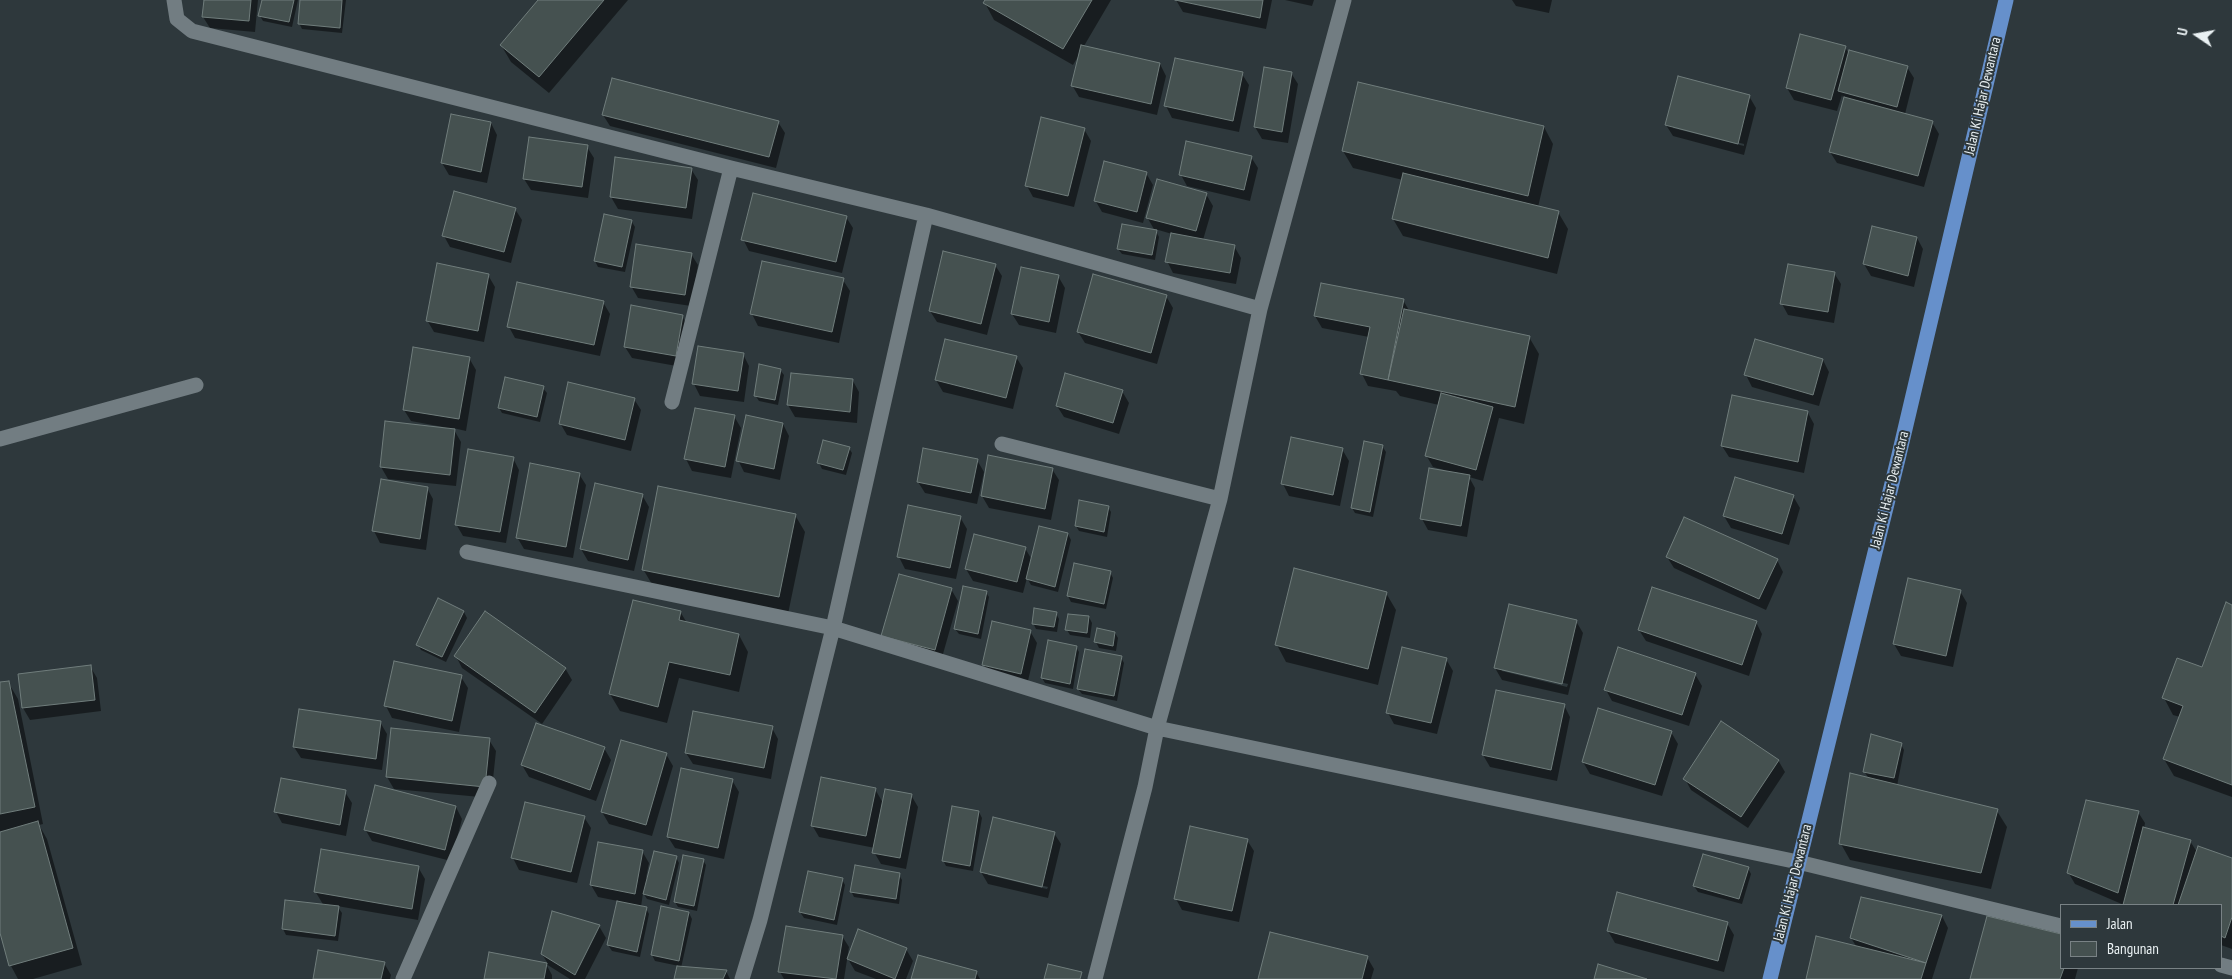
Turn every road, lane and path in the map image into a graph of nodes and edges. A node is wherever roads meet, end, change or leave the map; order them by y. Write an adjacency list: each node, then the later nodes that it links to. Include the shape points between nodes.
1 (174, 0): 4 (street, via 178,19 192,31)
2 (1344, 0): 6 (street)
3 (2006, 0): 16 (main road, Jalan Ki Hajar Dewantara, via 1900,450)
4 (730, 168): 5 (street); 8 (street)
5 (926, 215): 6 (street); 13 (street)
6 (1260, 309): 11 (street)
7 (196, 384): 9 (street)
8 (672, 402)
9 (0, 439)
10 (1002, 444): 11 (street)
11 (1220, 499): 14 (street)
12 (467, 552): 13 (street)
13 (833, 628): 14 (street); 19 (street, via 760,920)
14 (1157, 728): 16 (street); 20 (street)
15 (489, 783): 18 (street)
16 (1798, 862): 17 (street); 21 (main road, Jalan Ki Hajar Dewantara)
17 (2060, 926)
18 (403, 979)
19 (742, 979)
20 (1095, 979)
21 (1770, 979)

